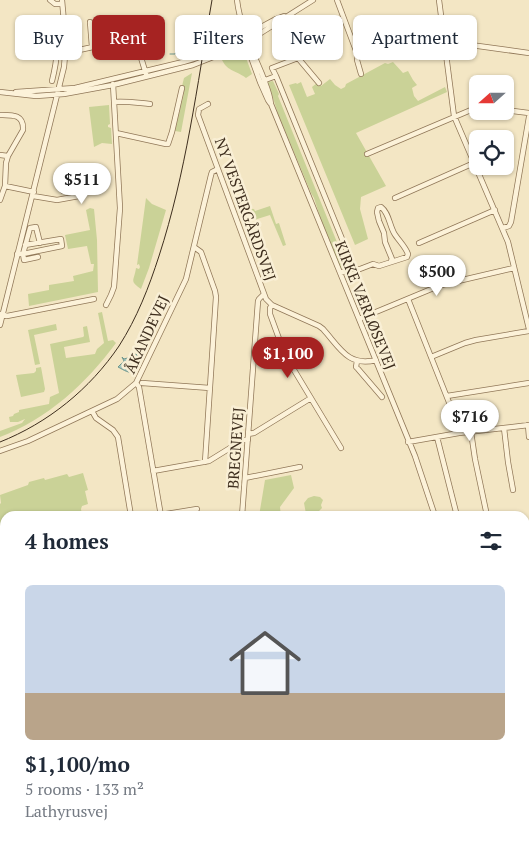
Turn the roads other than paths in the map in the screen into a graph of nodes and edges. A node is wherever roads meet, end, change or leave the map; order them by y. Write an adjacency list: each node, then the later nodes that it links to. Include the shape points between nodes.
1 (50, 0): 6 (street, via 55,4)
2 (236, 0): 8 (street, KIRKE VÆRLØSEVEJ)
3 (313, 0): 9 (street)
4 (337, 0): 24 (street)
5 (439, 0): 10 (street)
6 (62, 2): 7 (street)
7 (63, 15)
8 (240, 15)
9 (288, 15)
10 (441, 15)
11 (90, 22): 13 (street)
12 (477, 46): 15 (street)
13 (92, 47): 14 (street)
14 (82, 49)
15 (529, 53)
16 (57, 60): 26 (street)
17 (65, 60): 32 (street)
18 (142, 60): 23 (street)
19 (190, 60): 23 (street)
20 (207, 60): 23 (street, via 193,66)
21 (253, 60): 28 (street, KIRKE VÆRLØSEVEJ)
22 (447, 60): 40 (street)
23 (146, 74): 27 (street)
24 (362, 74)
25 (276, 76): 28 (street); 29 (street, via 272,68 298,58); 64 (street, KIRKE VÆRLØSEVEJ)
26 (52, 81)
27 (113, 82): 32 (street); 33 (street)
28 (262, 82): 66 (street, KIRKE VÆRLØSEVEJ)
29 (319, 84)
30 (182, 88): 42 (street, via 168,144)
31 (0, 92): 32 (street, via 21,95)
32 (58, 93): 52 (street)
33 (114, 102): 34 (street); 42 (street)
34 (150, 104)
35 (208, 104): 48 (street, NY VESTERGÅRDSVEJ, via 201,107 198,115)
36 (469, 110): 40 (street)
37 (514, 111): 38 (street)
38 (529, 113)
39 (0, 116): 46 (street, via 17,116 23,126)
40 (454, 116): 43 (street); 44 (street)
41 (529, 117): 56 (street, via 511,222)
42 (116, 133): 70 (street, via 120,215 114,287)
43 (469, 151)
44 (367, 154)
45 (0, 155): 46 (street)
46 (8, 156): 50 (street)
47 (469, 165): 53 (street)
48 (218, 169): 60 (street, ÅKANDEVEJ, via 210,175); 67 (street, NY VESTERGÅRDSVEJ)
49 (479, 175): 55 (street)
50 (3, 188): 52 (street); 54 (street)
51 (63, 191): 52 (street, via 78,188 79,196 53,200)
52 (33, 194): 61 (street)
53 (395, 198)
54 (0, 200)
55 (495, 210): 56 (street); 58 (street)
56 (503, 228): 65 (street)
57 (40, 243): 59 (street); 59 (street, via 36,227 30,228); 61 (street, via 60,239 62,246)
58 (418, 243)
59 (25, 245): 61 (street)
60 (194, 247): 79 (street, ÅKANDEVEJ, via 186,279); 81 (street, via 201,252 216,297)
61 (20, 254): 62 (street, via 24,260); 72 (street)
62 (38, 257)
63 (391, 261): 63 (street, via 408,254 381,207 377,212); 66 (street)
64 (351, 262)
65 (514, 268): 69 (street, via 441,285); 75 (street)
66 (340, 273): 73 (street, KIRKE VÆRLØSEVEJ)
67 (263, 295): 71 (street, NY VESTERGÅRDSVEJ); 90 (street, BREGNEVEJ, via 258,301)
68 (94, 299): 72 (street, via 7,316)
69 (408, 299): 73 (street); 76 (street)
70 (106, 305)
71 (272, 305): 78 (street, NY VESTERGÅRDSVEJ, via 319,326); 84 (street, via 270,314 285,355)
72 (1, 314): 74 (street)
73 (359, 318): 77 (street, KIRKE VÆRLØSEVEJ)
74 (0, 325)
75 (529, 330): 76 (street, via 465,343)
76 (431, 357): 82 (street)
77 (376, 360): 78 (street); 94 (street, KIRKE VÆRLØSEVEJ)
78 (357, 362): 83 (street, NY VESTERGÅRDSVEJ, via 356,367)
79 (139, 383): 81 (street); 85 (street); 99 (street, ÅKANDEVEJ)
80 (529, 383): 82 (street)
81 (210, 388): 97 (street)
82 (448, 396): 89 (street)
83 (382, 397)
84 (311, 398): 90 (street); 95 (street)
85 (92, 411): 96 (street, via 27,442); 103 (street, via 99,421 116,433)
86 (529, 425): 87 (street); 91 (street)
87 (504, 428): 88 (street); 101 (street)
88 (471, 432): 89 (street); 109 (street)
89 (459, 433): 92 (street)
90 (248, 434): 93 (street, BREGNEVEJ)
91 (529, 436)
92 (437, 437): 94 (street); 108 (street)
93 (248, 440): 97 (street); 100 (street, BREGNEVEJ)
94 (408, 442): 107 (street, KIRKE VÆRLØSEVEJ)
95 (341, 448)
96 (0, 451)
97 (204, 462): 99 (street)
98 (300, 466): 100 (street)
99 (153, 471): 104 (street, ÅKANDEVEJ)
100 (245, 478): 106 (street, BREGNEVEJ)
101 (513, 490)
102 (197, 509): 105 (street)
103 (130, 511)
104 (159, 511)
105 (185, 511)
106 (242, 511)
107 (433, 511)
108 (456, 511)
109 (486, 511)

